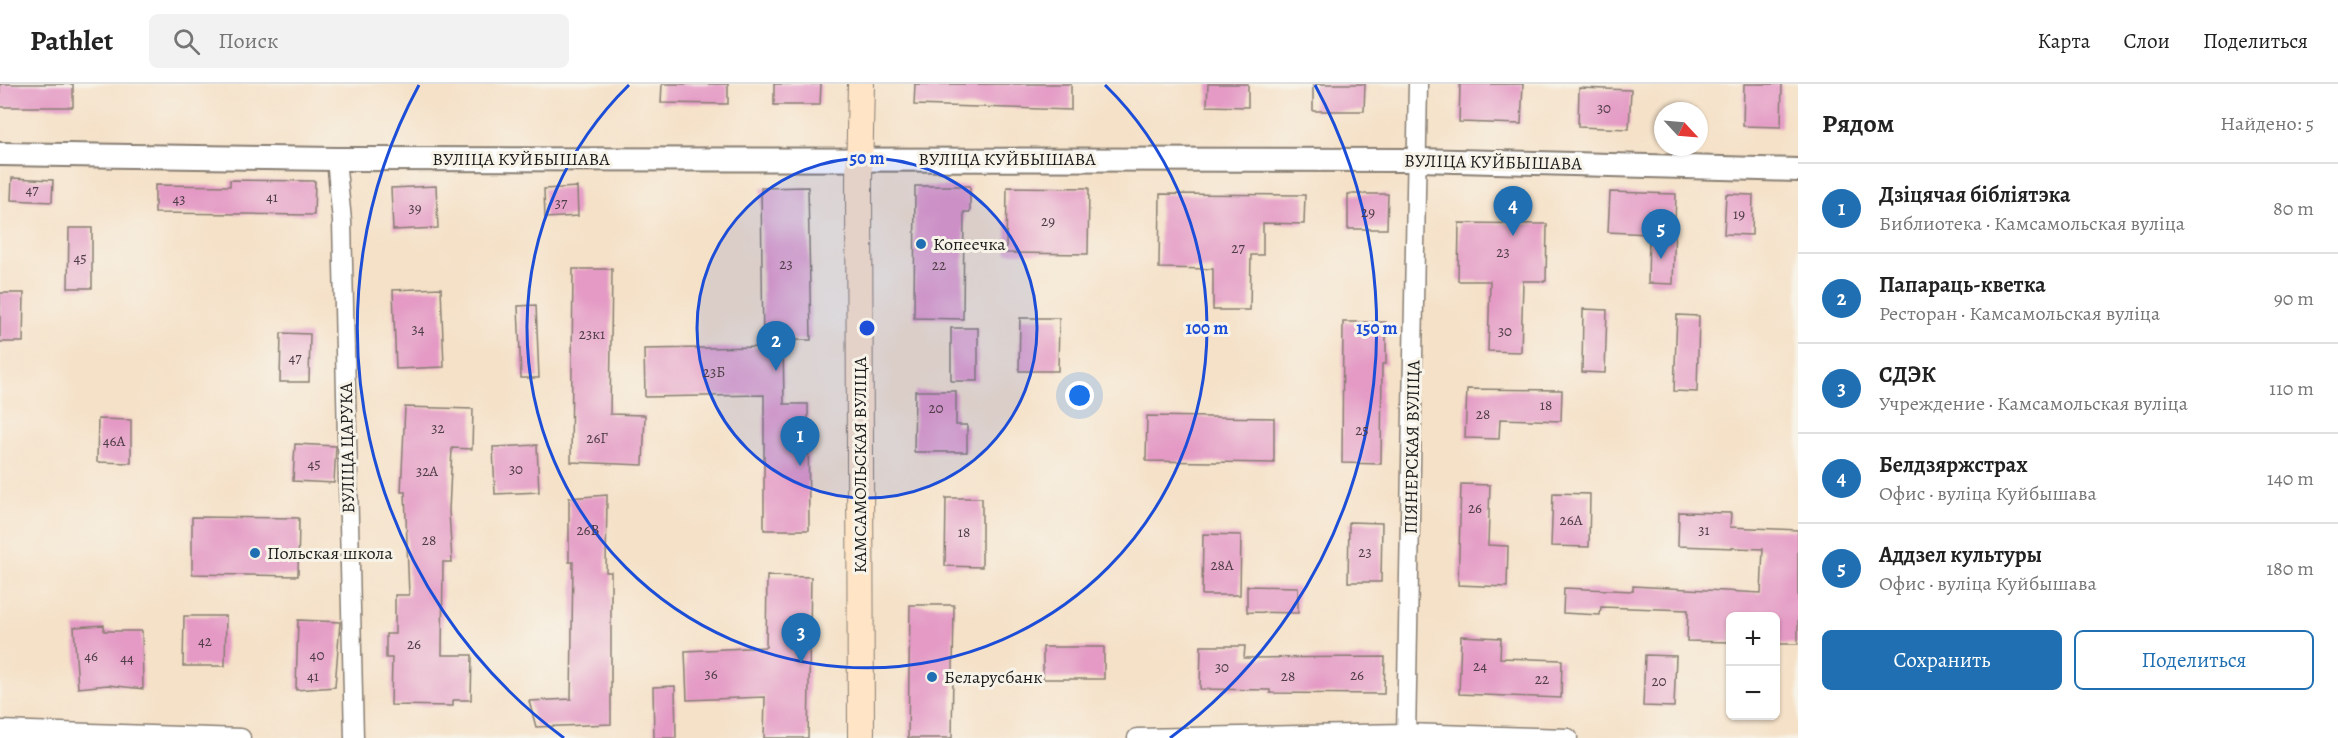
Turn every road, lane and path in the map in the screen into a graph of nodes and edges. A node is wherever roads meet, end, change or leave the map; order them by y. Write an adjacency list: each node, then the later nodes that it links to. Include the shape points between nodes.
1 (861, 84): 5 (main road, КАМСАМОЛЬСКАЯ ВУЛІЦА)
2 (1418, 84): 6 (street, ПІЯНЕРСКАЯ ВУЛІЦА)
3 (0, 154): 4 (street, ВУЛІЦА КУЙБЫШАВА)
4 (336, 159): 5 (street, ВУЛІЦА КУЙБЫШАВА); 11 (street, ВУЛІЦА ЦАРУКА, via 342,221)
5 (860, 160): 6 (street, ВУЛІЦА КУЙБЫШАВА); 12 (main road, КАМСАМОЛЬСКАЯ ВУЛІЦА)
6 (1418, 160): 7 (street, ВУЛІЦА КУЙБЫШАВА); 9 (street, ПІЯНЕРСКАЯ ВУЛІЦА)
7 (1798, 170)
8 (0, 730): 10 (street)
9 (1406, 735): 13 (street); 14 (street)
10 (241, 738)
11 (354, 738)
12 (861, 738)
13 (1137, 738)
14 (1568, 738)

